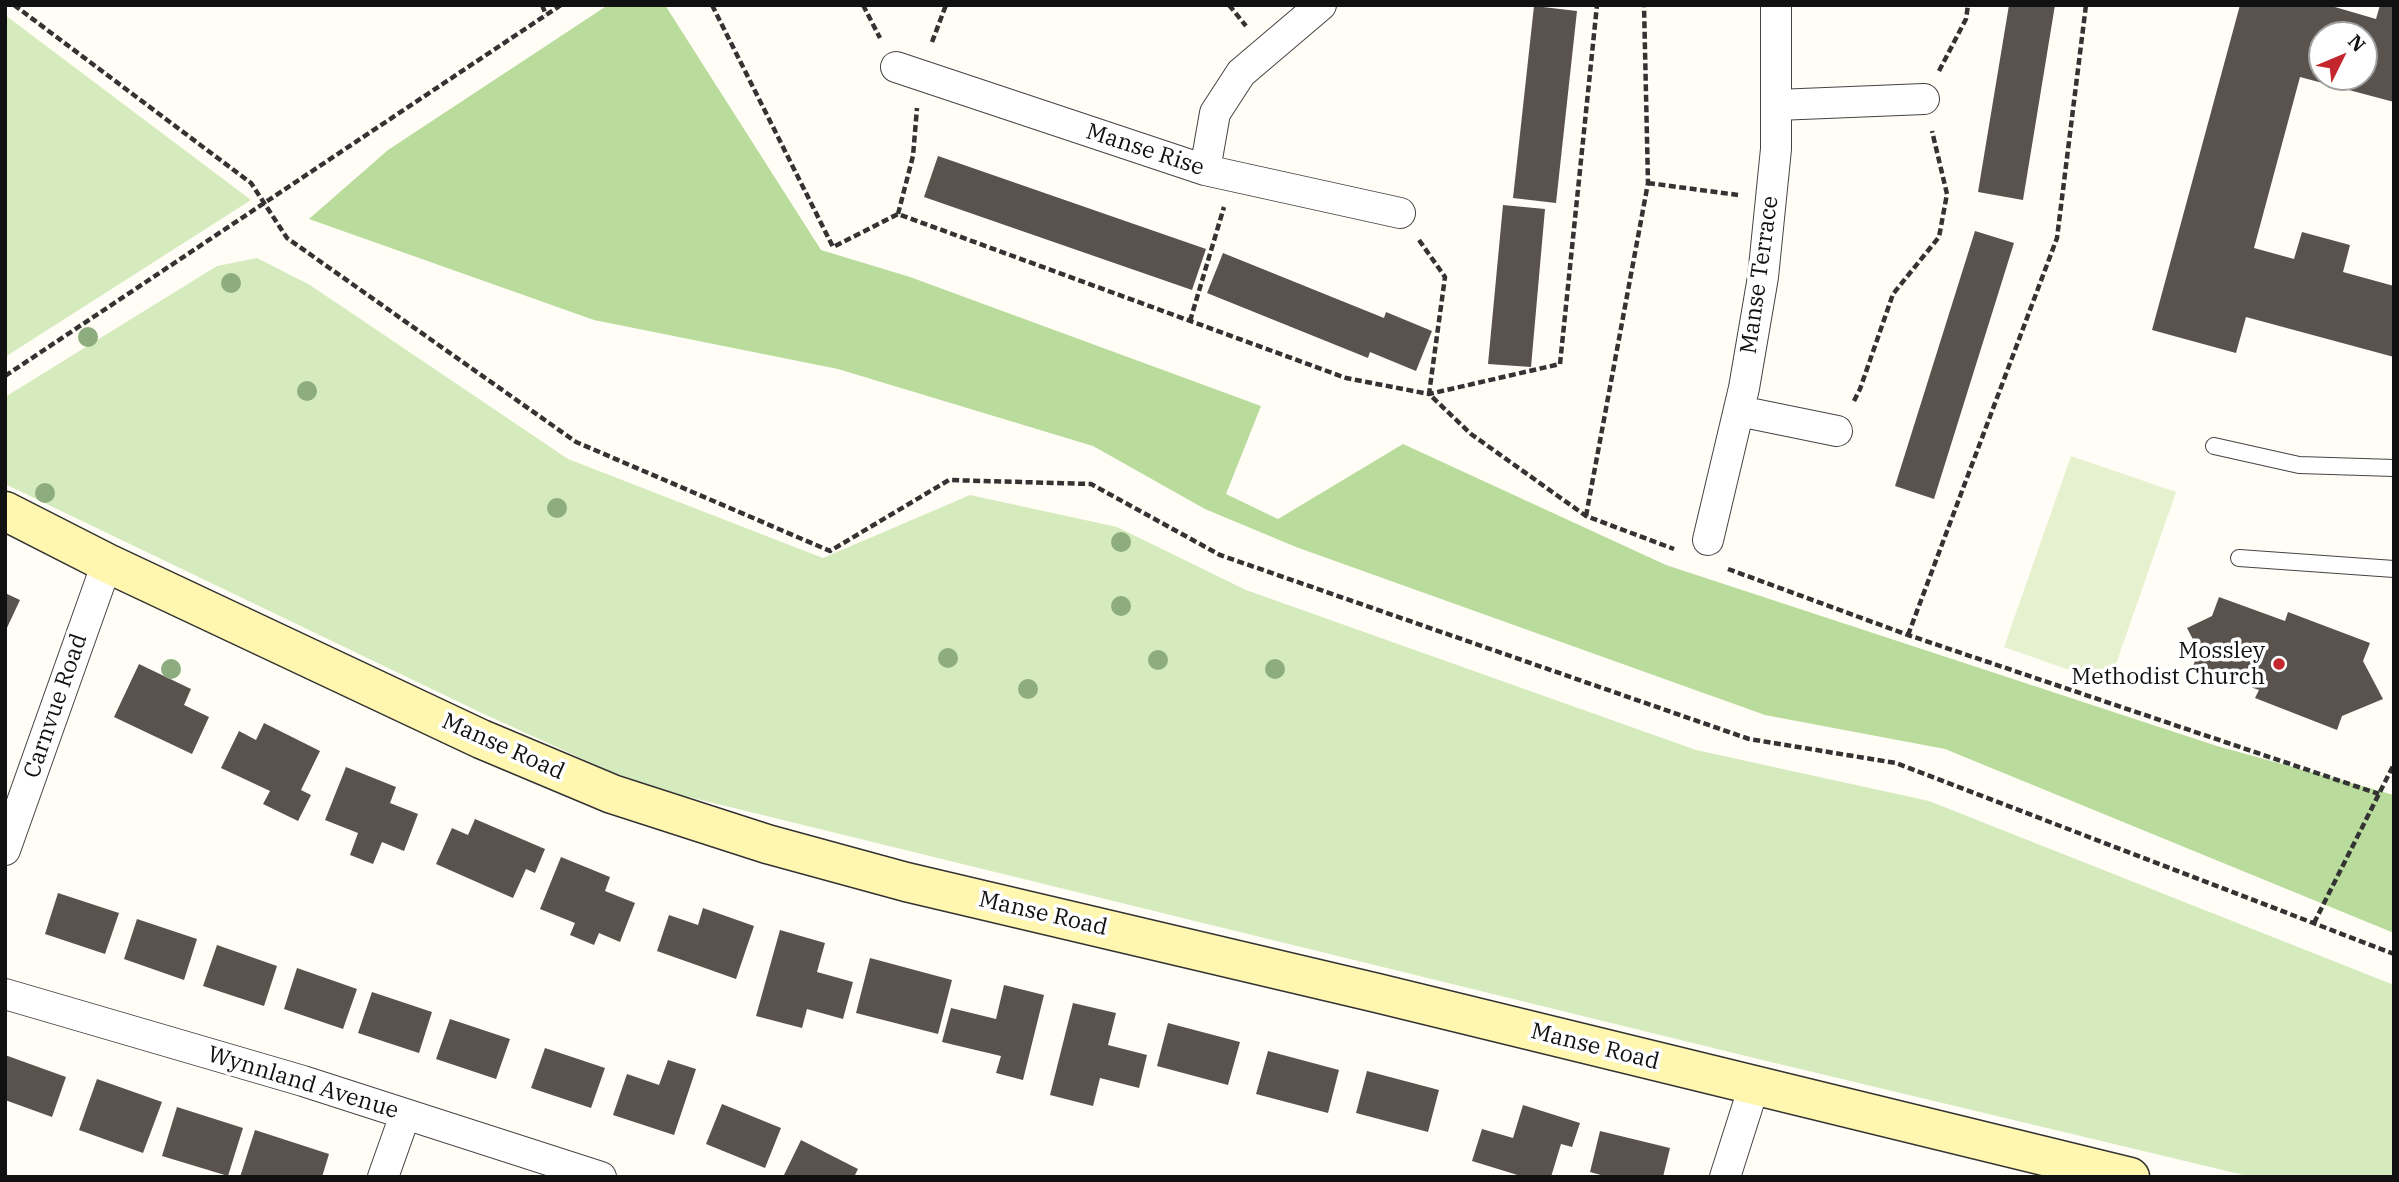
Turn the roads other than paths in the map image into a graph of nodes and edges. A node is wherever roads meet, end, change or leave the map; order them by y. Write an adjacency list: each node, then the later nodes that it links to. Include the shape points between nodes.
1 (1321, 5): 6 (street, via 1241,74 1215,113)
2 (1776, 5): 5 (street, Manse Terrace)
3 (908, 71): 6 (street, Manse Rise)
4 (1924, 99): 5 (street)
5 (1777, 105): 8 (street, Manse Terrace, via 1763,276)
6 (1219, 173): 7 (street, Manse Rise)
7 (1400, 213)
8 (1739, 411): 9 (street); 13 (street, Manse Terrace)
9 (1838, 431)
10 (2214, 446): 11 (lane, via 2299,465)
11 (2394, 468)
12 (5, 511): 15 (main road, Manse Road)
13 (1713, 553)
14 (2239, 558): 16 (lane)
15 (107, 563): 17 (street, Carnvue Road); 19 (main road, Manse Road, via 493,744 612,794 767,844 906,882)
16 (2394, 569)
17 (5, 850)
18 (5, 994): 20 (street, Wynnland Avenue)
19 (1754, 1086): 23 (street); 24 (main road, Manse Road)
20 (405, 1115): 21 (street); 22 (street, Wynnland Avenue)
21 (383, 1177)
22 (601, 1177)
23 (1725, 1177)
24 (2130, 1177)

